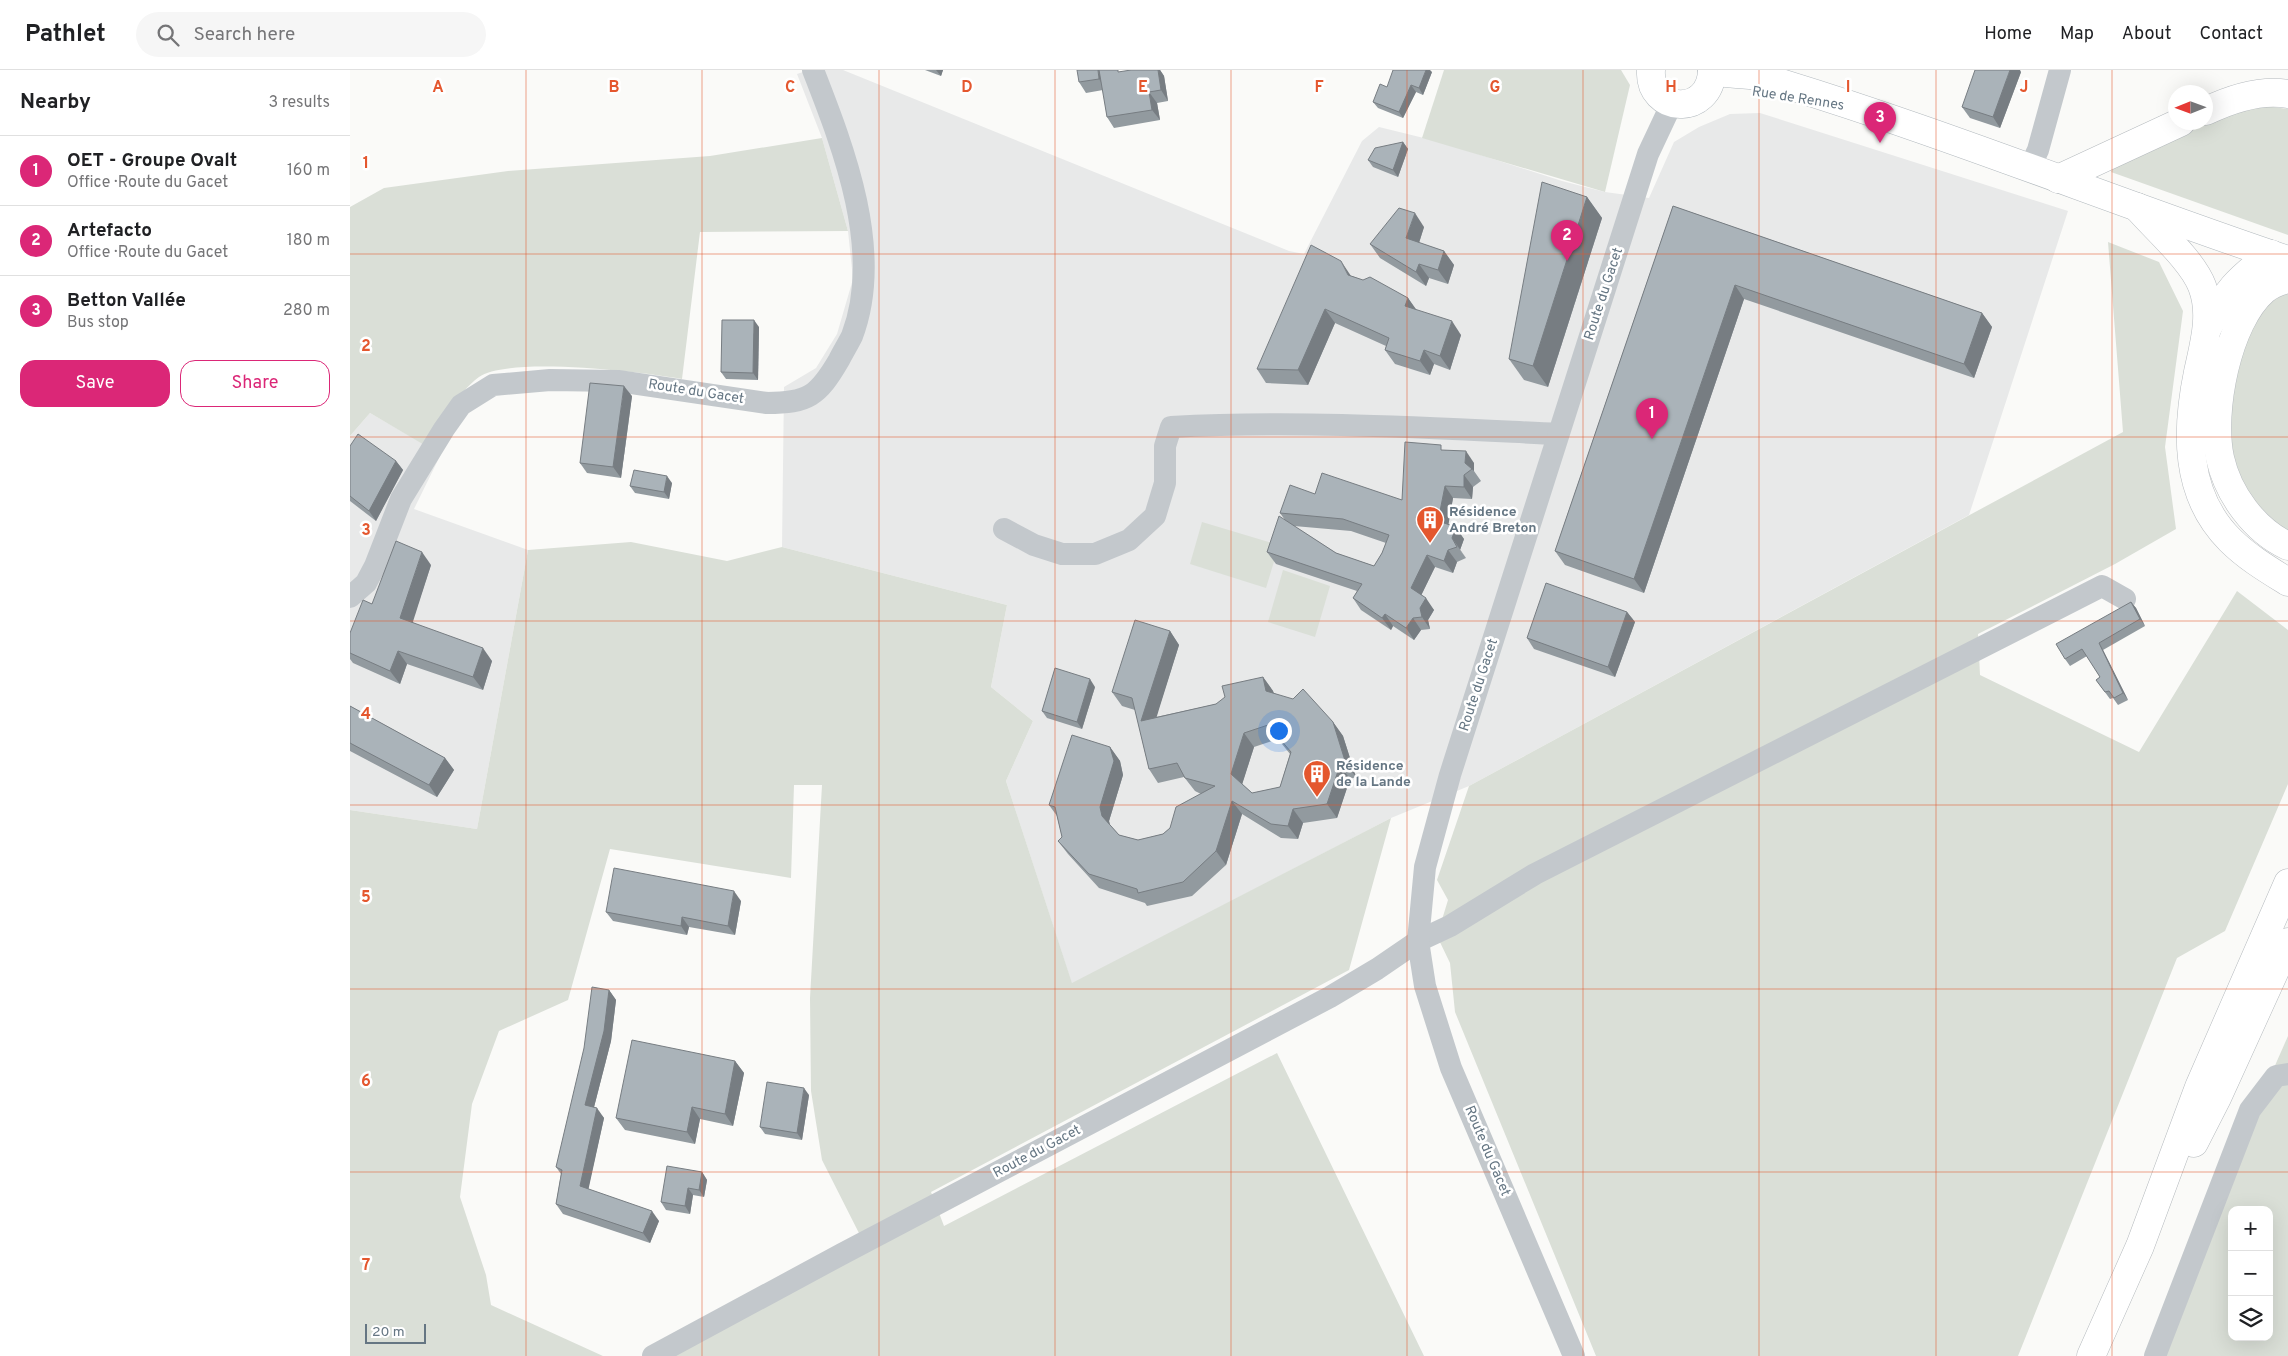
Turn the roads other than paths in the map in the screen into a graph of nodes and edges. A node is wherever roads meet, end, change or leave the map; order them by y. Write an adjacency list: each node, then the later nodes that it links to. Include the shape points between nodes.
1 (813, 70): 19 (street, Route du Gacet, via 836,128 854,189 864,268 852,336 819,389 805,400 782,403 618,381 550,380 493,385 461,405 444,429 401,499 366,583)
2 (1651, 70): 6 (main road, via 1652,81)
3 (2060, 70): 9 (street, via 2038,150)
4 (1711, 76): 6 (main road, Rue de Rennes, via 1702,97 1693,103 1682,105); 9 (main road, Rue de Rennes, via 1758,76 1872,112)
5 (2288, 94): 7 (main road, via 2242,97)
6 (1666, 99): 15 (street, Route du Gacet, via 1654,113 1648,154)
7 (2213, 108)
8 (2168, 128): 10 (main road)
9 (2029, 169): 10 (main road, Rue de Rennes)
10 (2058, 179): 11 (main road, Rue de Rennes)
11 (2137, 207): 12 (main road, Rue de Rennes); 14 (main road, via 2194,271 2206,303)
12 (2279, 257): 14 (main road, via 2238,279 2221,301)
13 (2288, 279): 17 (main road, via 2265,289 2239,326 2225,369 2218,436 2220,458 2236,498 2266,532)
14 (2207, 329): 18 (main road, via 2190,408 2191,460 2197,483 2229,539 2256,562)
15 (1558, 434): 16 (street, via 1402,426 1219,425 1171,428 1164,446 1165,483 1155,516 1129,540 1096,554 1062,554 1034,545); 22 (street, Route du Gacet, via 1450,776 1425,867)
16 (1004, 529)
17 (2288, 546)
18 (2288, 582)
19 (350, 597)
20 (2125, 598): 22 (street, via 2102,586 1535,874 1450,926)
21 (2288, 882): 25 (main road, via 2199,1087)
22 (1418, 940): 26 (street, Route du Gacet, via 1377,970 1330,997); 27 (street, Route du Gacet, via 1425,986 1451,1068)
23 (2288, 942): 25 (main road, via 2217,1098)
24 (2288, 1074): 29 (street, via 2276,1076 2250,1110)
25 (2140, 1246): 28 (main road)
26 (653, 1356)
27 (1574, 1356)
28 (2091, 1356)
29 (2154, 1356)

